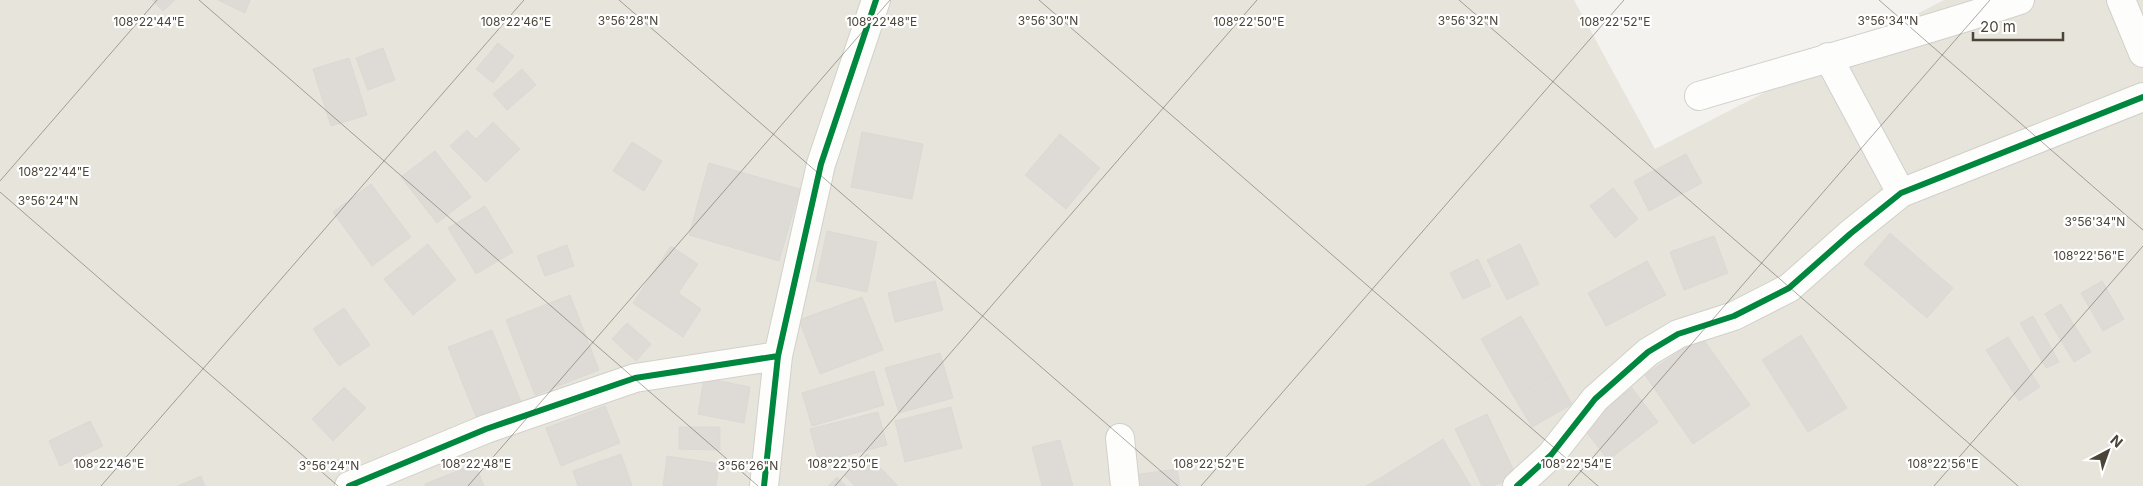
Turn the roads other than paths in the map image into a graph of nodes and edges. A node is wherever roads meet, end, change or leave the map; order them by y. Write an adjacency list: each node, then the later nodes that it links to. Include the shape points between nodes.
1 (876, 0): 9 (street, via 821,164)
2 (2020, 0): 5 (street, via 1927,31)
3 (2121, 0): 4 (street)
4 (2143, 53)
5 (1828, 57): 6 (street); 8 (street)
6 (1699, 96)
7 (2143, 97): 8 (street)
8 (1901, 193): 14 (street, via 1789,288 1734,316 1678,334 1648,352 1595,399 1551,455)
9 (778, 356): 11 (street, via 635,378 486,429); 12 (street)
10 (1120, 438): 13 (street)
11 (349, 486)
12 (764, 486)
13 (1125, 486)
14 (1517, 486)

